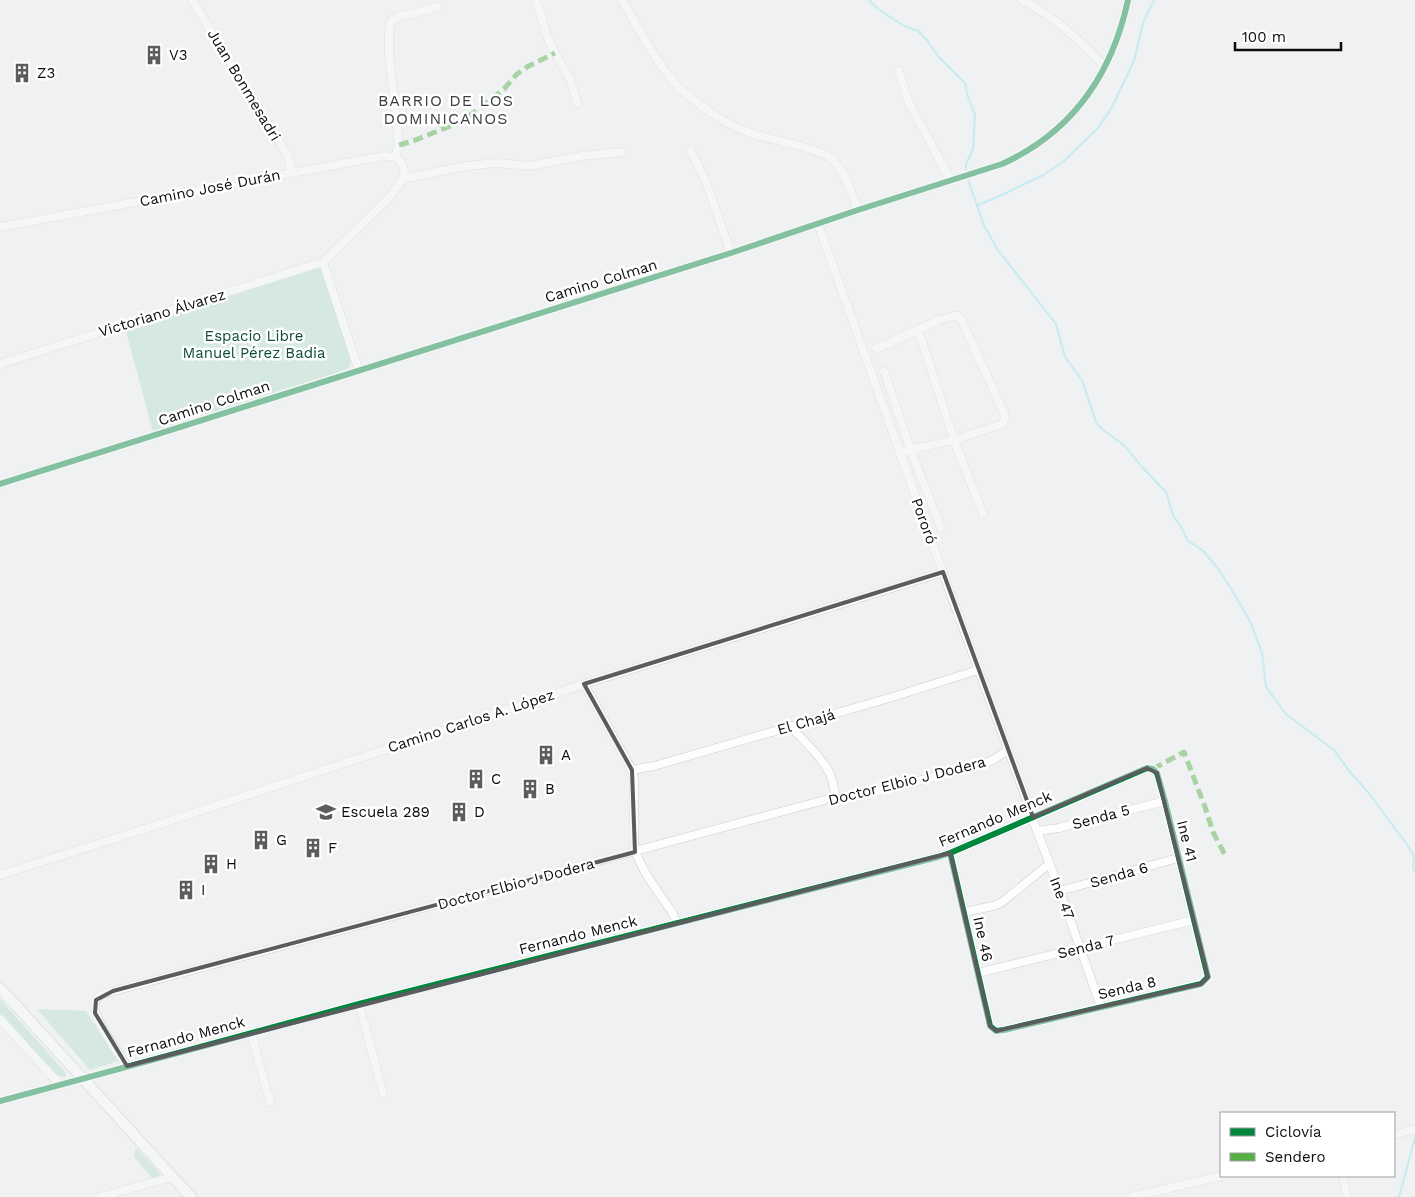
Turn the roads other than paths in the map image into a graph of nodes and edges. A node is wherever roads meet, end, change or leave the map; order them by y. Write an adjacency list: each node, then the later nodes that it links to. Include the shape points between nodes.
1 (192, 0): 13 (street, Juan Bonmesadri, via 288,156)
2 (536, 0): 9 (street, via 548,38 570,79)
3 (622, 0): 16 (street, via 650,50 684,92 722,120 746,131 830,157 839,168)
4 (1022, 0): 7 (street, via 1070,32)
5 (1128, 0): 7 (street, Camino Colman, via 1125,17)
6 (438, 7): 12 (street, via 391,21 389,54 399,144)
7 (1105, 67): 15 (street, Camino Colman, via 1088,96 1052,134 1018,156)
8 (899, 71): 15 (street, via 908,101)
9 (577, 103)
10 (691, 151): 19 (street, via 706,182)
11 (622, 152): 14 (street, via 529,166 497,163 466,166)
12 (395, 157): 13 (street, Camino José Durán, via 384,156); 14 (street, via 404,166)
13 (292, 172): 18 (street, Camino José Durán)
14 (403, 179): 20 (street, via 388,199)
15 (951, 181): 16 (street, Camino Colman)
16 (858, 210): 17 (street, Camino Colman)
17 (818, 224): 19 (street, Camino Colman); 28 (street, Pororó)
18 (0, 227)
19 (731, 253): 24 (street, Camino Colman)
20 (323, 262): 23 (street, Victoriano Álvarez); 24 (street)
21 (918, 329): 22 (street); 26 (street); 26 (street, via 958,316 1004,414 1002,424)
22 (876, 349)
23 (0, 364)
24 (359, 371): 29 (street, Camino Colman)
25 (884, 371): 27 (street)
26 (954, 440): 27 (street); 30 (street)
27 (911, 451): 28 (street); 31 (street)
28 (900, 452): 32 (street, Pororó)
29 (0, 484)
30 (983, 514)
31 (941, 528)
32 (943, 572): 33 (street, Pororó); 34 (street, Camino Carlos A. López)
33 (978, 670): 35 (street, El Chajá); 36 (street, Pororó)
34 (584, 684): 38 (street); 47 (street, Camino Carlos A. López)
35 (790, 726): 38 (street, El Chajá); 39 (street, via 830,773)
36 (1008, 750): 39 (street, Doctor Elbio J Dodera, via 981,765 846,799); 41 (street, Pororó)
37 (1154, 769): 40 (street, Ine 41); 41 (street, Fernando Menck, via 1146,768)
38 (632, 770): 43 (street)
39 (836, 797): 43 (street, Doctor Elbio J Dodera)
40 (1165, 801): 42 (street, Senda 5); 45 (street, Ine 41)
41 (1033, 817): 42 (street, Ine 47); 44 (street, Fernando Menck)
42 (1037, 831): 46 (street, Ine 47)
43 (636, 852): 51 (street); 60 (street, Doctor Elbio J Dodera, via 103,994 94,1004 95,1013)
44 (950, 853): 49 (street, Ine 46); 51 (street, Fernando Menck)
45 (1178, 858): 48 (street, Senda 6); 50 (street, Ine 41)
46 (1049, 864): 48 (street, Ine 47); 49 (street, via 1001,903)
47 (0, 875)
48 (1060, 891): 52 (street, Ine 47)
49 (964, 912): 53 (street, Ine 46)
50 (1194, 920): 52 (street, Senda 7); 56 (street, Senda 8, via 1208,977 1205,981)
51 (677, 923): 55 (street, Fernando Menck)
52 (1080, 948): 53 (street, Senda 7); 56 (street, Ine 47)
53 (978, 973): 58 (street, Ine 46)
54 (0, 988): 61 (main road)
55 (359, 1004): 59 (street, Fernando Menck); 63 (street)
56 (1101, 1007): 58 (street, Senda 8, via 1004,1030)
57 (0, 1019): 62 (street)
58 (992, 1028)
59 (251, 1033): 60 (street, Fernando Menck); 65 (street)
60 (127, 1066): 61 (street, Fernando Menck)
61 (84, 1078): 62 (street, Fernando Menck); 69 (main road)
62 (60, 1085): 64 (street, Fernando Menck)
63 (384, 1093)
64 (0, 1101)
65 (270, 1102)
66 (1415, 1129): 67 (street)
67 (1395, 1134)
68 (1220, 1176): 73 (street)
69 (172, 1177): 71 (street); 72 (main road)
70 (1343, 1177): 74 (street)
71 (100, 1197)
72 (190, 1197)
73 (1131, 1197)
74 (1347, 1197)

